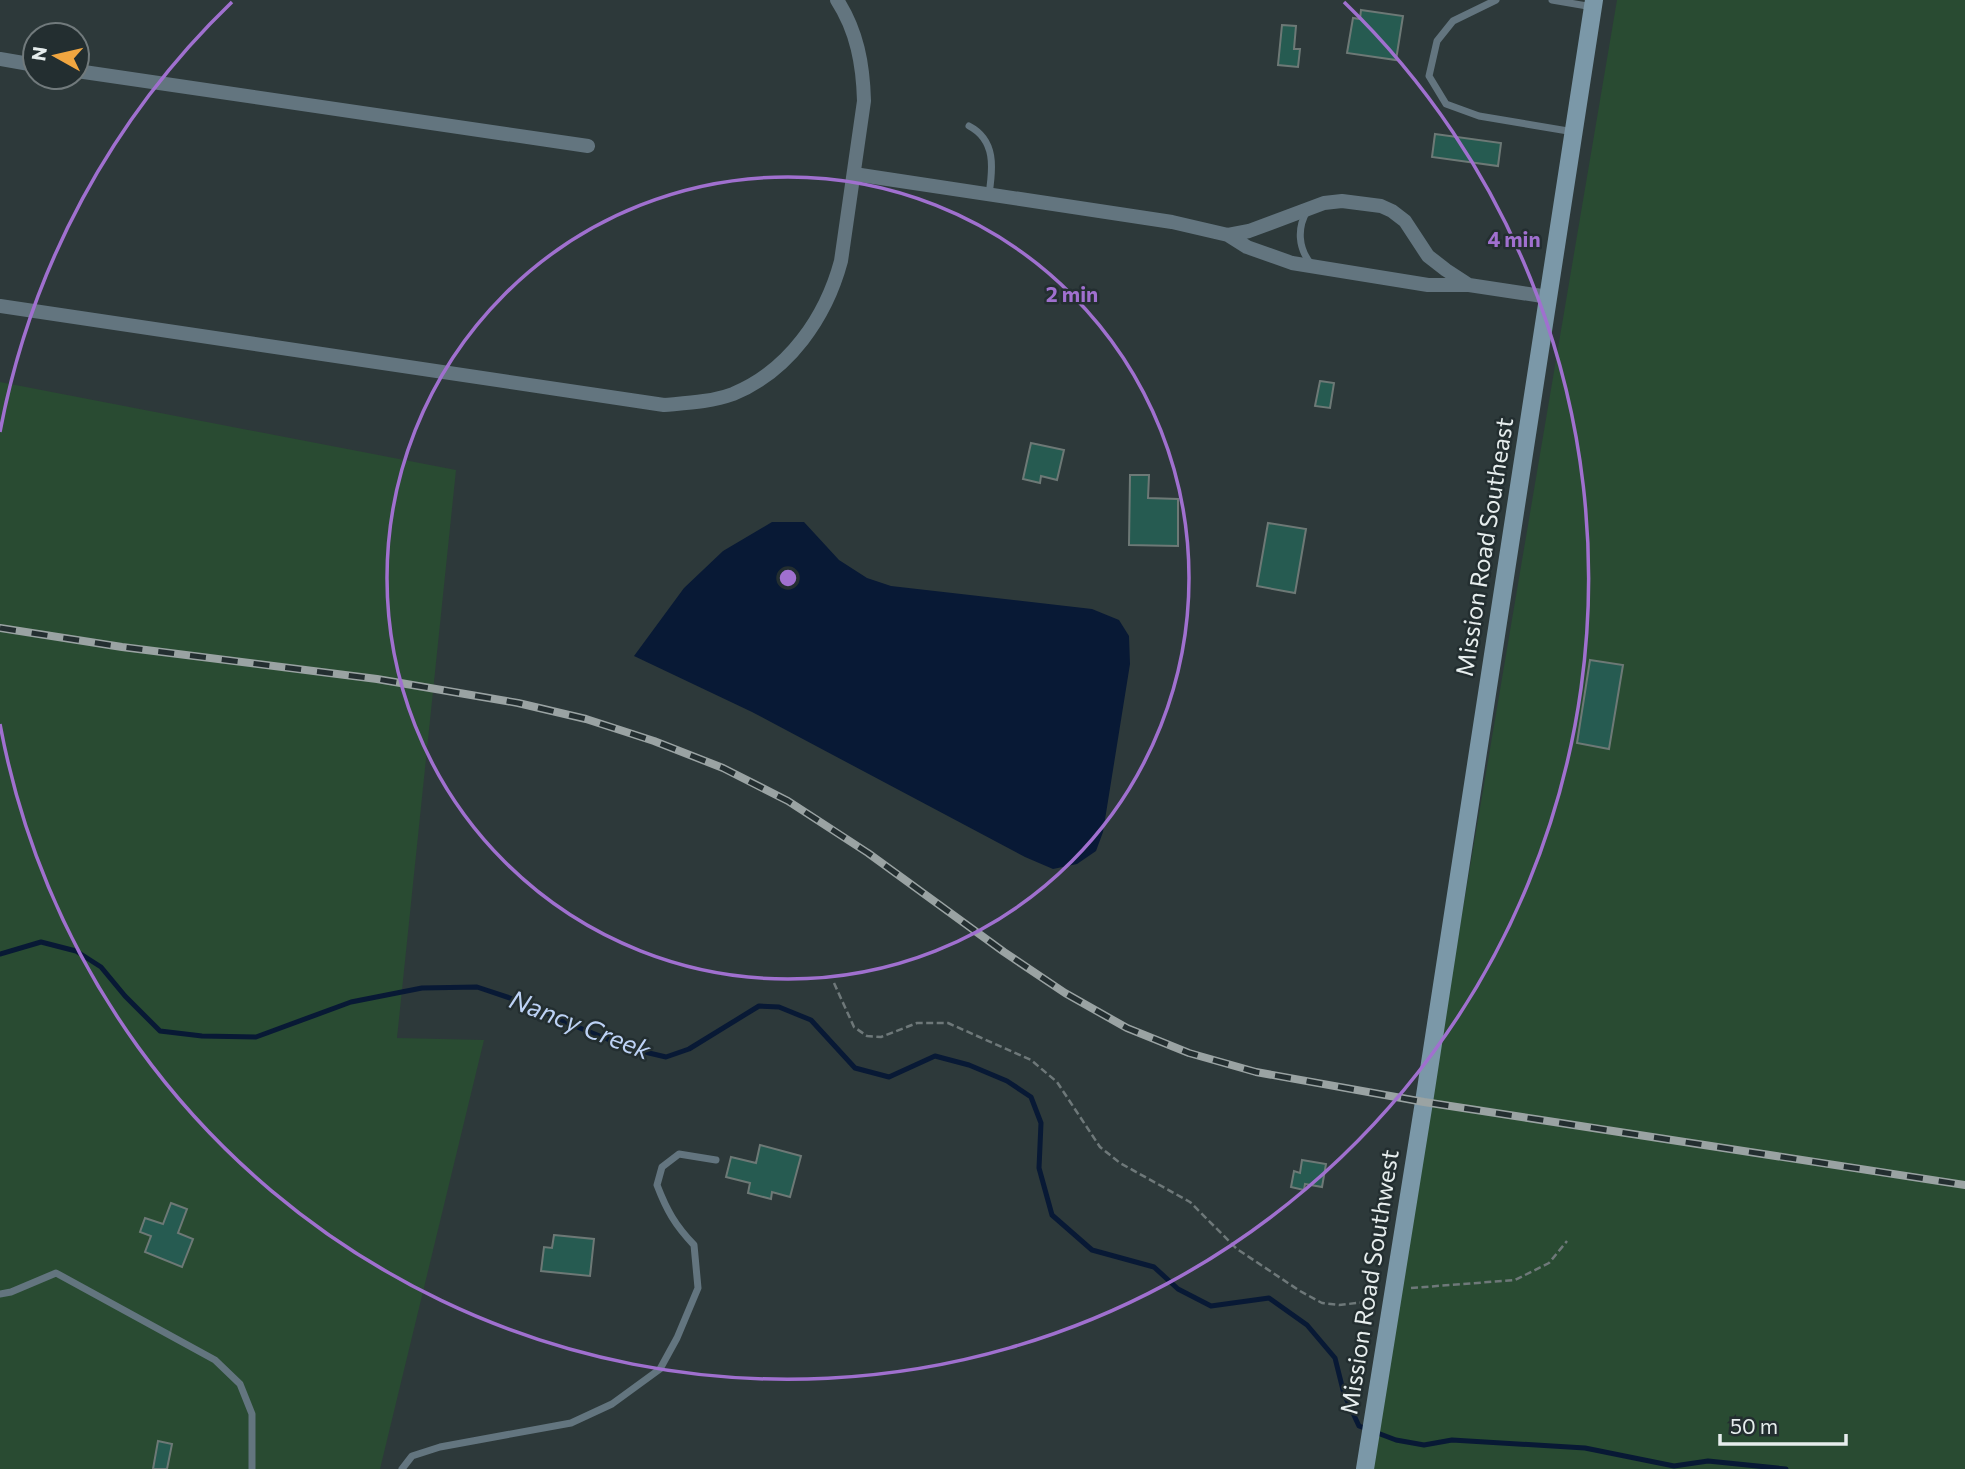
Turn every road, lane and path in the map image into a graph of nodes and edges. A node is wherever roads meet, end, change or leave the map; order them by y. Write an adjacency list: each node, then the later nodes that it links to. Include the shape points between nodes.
1 (837, 0): 11 (street, via 856,40 863,80)
2 (1496, 0): 9 (lane, via 1453,21 1437,41 1429,76 1446,104 1479,116)
3 (1552, 0): 4 (lane)
4 (1594, 3): 9 (main road, Mission Road Southeast)
5 (0, 59): 6 (street)
6 (21, 63)
7 (91, 73): 10 (street)
8 (969, 126): 12 (lane, via 985,138 990,151)
9 (1574, 133): 17 (main road, Mission Road Southeast)
10 (588, 146)
11 (854, 174): 12 (street); 18 (street, via 836,280 800,344 765,375 732,394 698,403 664,405)
12 (989, 194): 14 (street)
13 (1309, 207): 14 (street); 15 (lane, via 1300,229 1303,251); 16 (street, via 1342,201 1392,211 1405,221 1428,256)
14 (1228, 235): 15 (street, via 1268,256)
15 (1313, 267): 16 (street, via 1428,285)
16 (1469, 285): 17 (street)
17 (1549, 297): 20 (main road, Mission Road Southeast)
18 (0, 306)
19 (834, 983): 24 (path, via 854,1027 867,1036 881,1037 917,1023 948,1023 1031,1060 1058,1082 1100,1147 1190,1202 1237,1249 1300,1291 1322,1303 1339,1305)
20 (1424, 1102): 24 (main road, Mission Road Southwest)
21 (716, 1160): 26 (lane, via 679,1154 662,1167 657,1185 677,1227 694,1245 698,1288 660,1369 612,1404 571,1423 440,1447 412,1456)
22 (1567, 1241): 24 (path, via 1549,1263 1515,1279)
23 (0, 1294): 25 (lane, via 57,1273 215,1360 240,1384 252,1414)
24 (1393, 1295): 27 (main road, Mission Road Southwest)
25 (253, 1469)
26 (402, 1469)
27 (1365, 1469)

